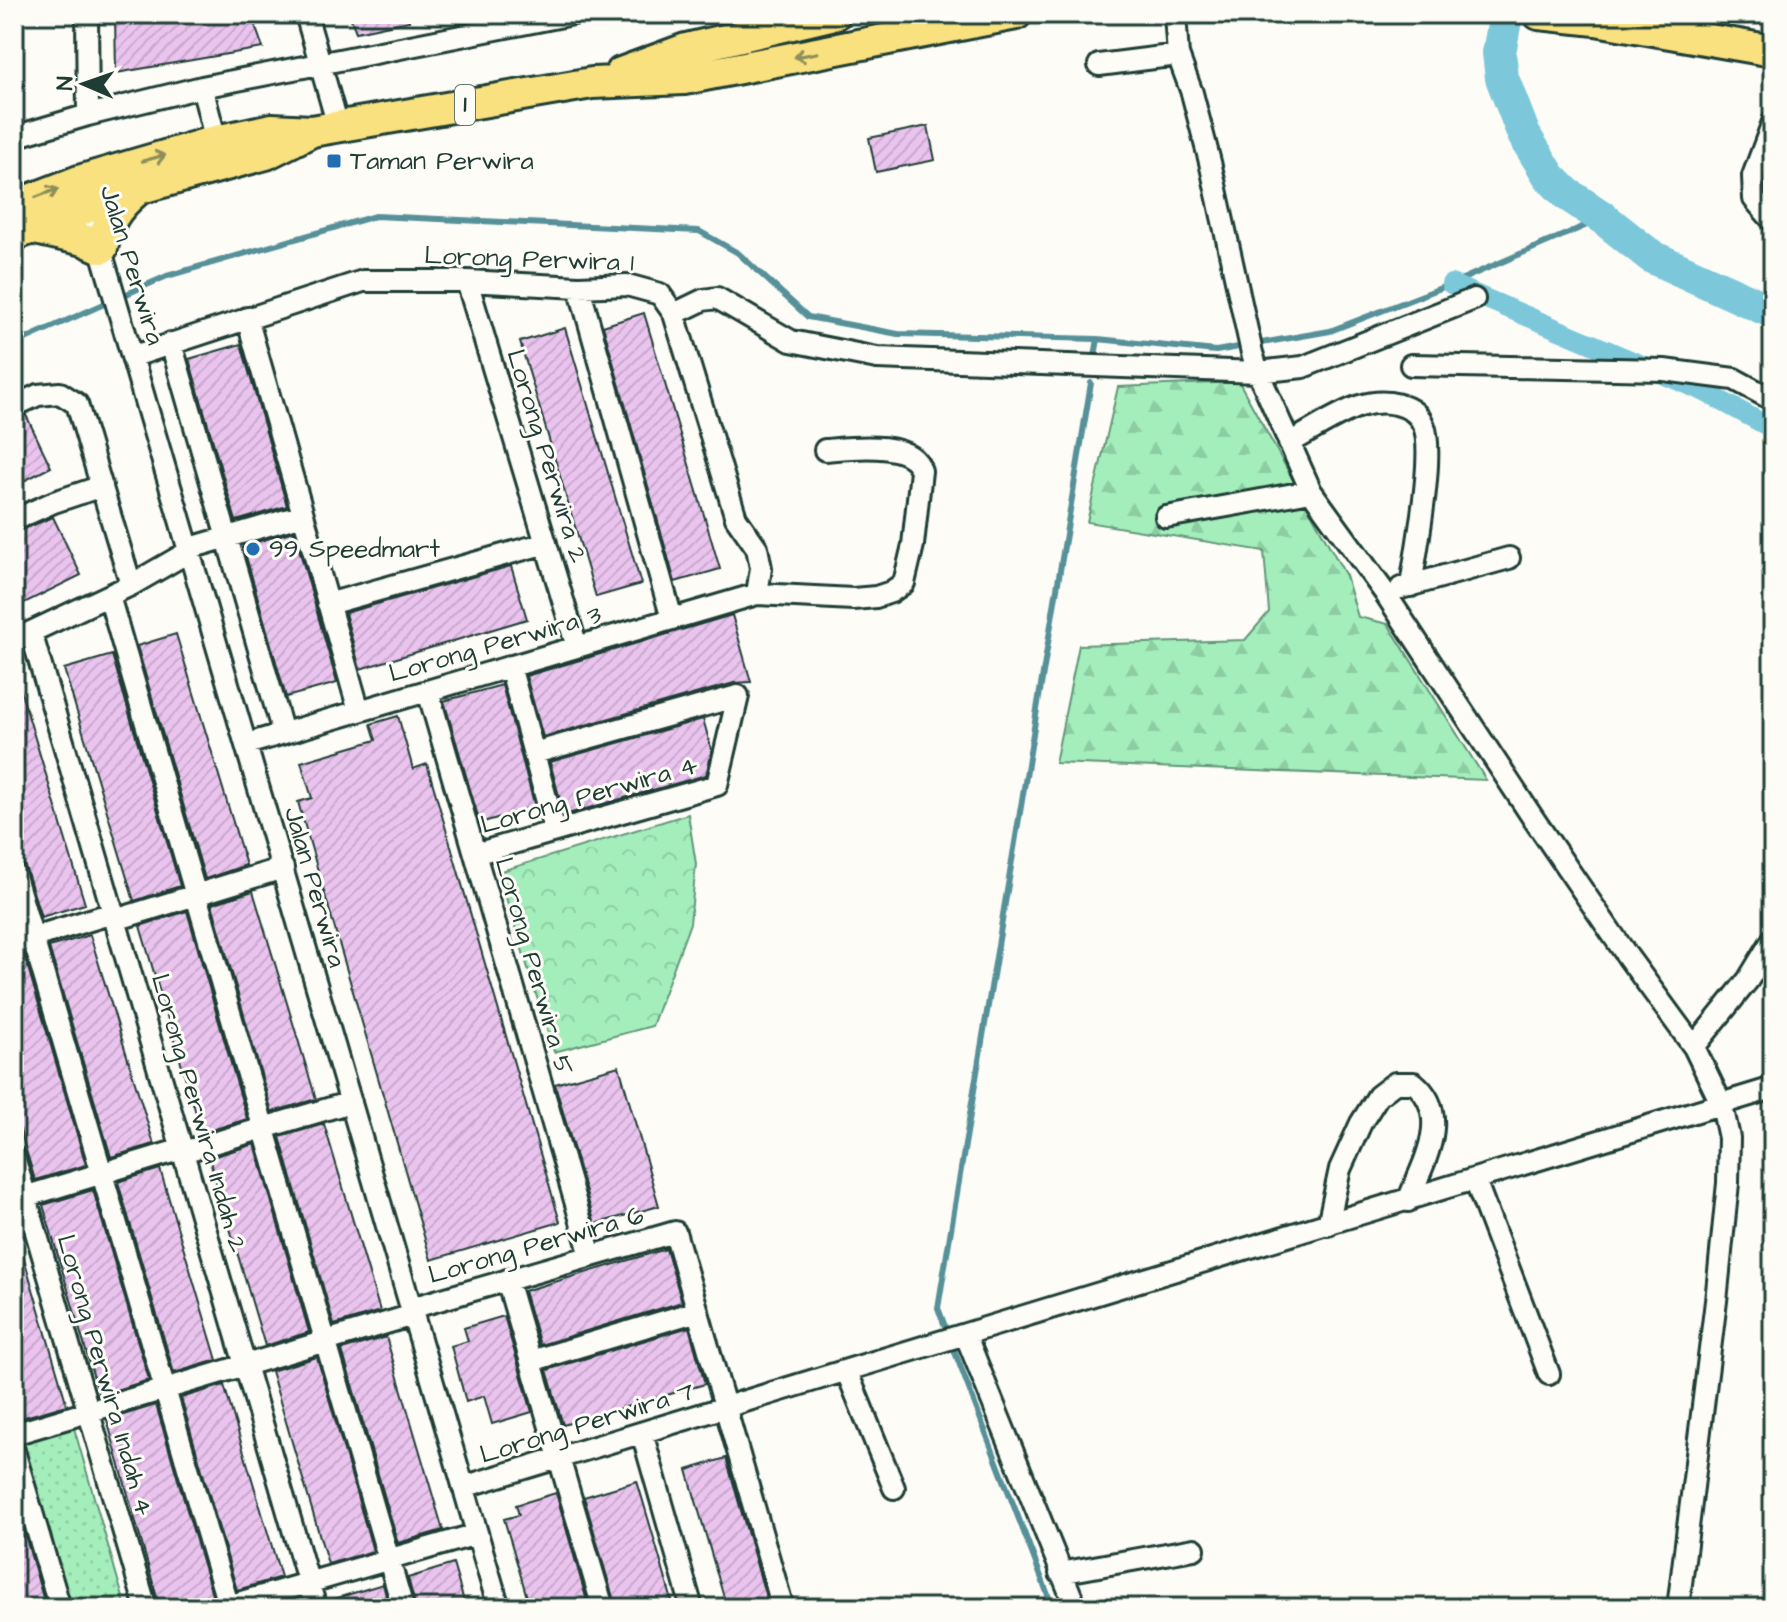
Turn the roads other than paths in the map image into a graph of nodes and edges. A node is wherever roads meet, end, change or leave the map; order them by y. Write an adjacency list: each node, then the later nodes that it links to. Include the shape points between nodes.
1 (87, 14): 16 (street)
2 (306, 14): 12 (street)
3 (571, 14): 12 (street)
4 (835, 14): 14 (highway, 1, via 686,49)
5 (846, 14): 9 (highway, via 866,37)
6 (1016, 14): 9 (highway, 1)
7 (1175, 14): 11 (street)
8 (1539, 14): 10 (highway)
9 (883, 40): 14 (highway, 1, one-way to 14, via 684,79)
10 (1773, 51)
11 (1178, 55): 13 (street); 33 (street, via 1210,162)
12 (320, 63): 15 (street); 18 (street)
13 (1099, 65)
14 (592, 83): 18 (highway, 1)
15 (202, 87): 16 (street); 20 (street)
16 (88, 115): 19 (street)
17 (1773, 122): 23 (street, via 1753,176 1754,199)
18 (325, 128): 20 (highway, 1, via 272,129); 21 (highway, 1, via 266,154)
19 (14, 137)
20 (216, 141): 22 (highway, 1, one-way to 20)
21 (137, 189): 22 (highway, 1); 25 (highway, via 106,226)
22 (84, 193): 24 (highway, 1); 25 (street, Jalan Perwira)
23 (1773, 221)
24 (20, 223): 25 (highway, via 84,240)
25 (105, 261): 32 (street, Jalan Perwira)
26 (467, 281): 27 (street, Lorong Perwira 1); 30 (street, Lorong Perwira 1, via 363,281); 45 (street, Lorong Perwira 2)
27 (579, 287): 29 (street, Lorong Perwira 1, via 648,289 660,294); 54 (street)
28 (1474, 299): 33 (street, via 1303,367)
29 (674, 314): 33 (street, via 717,298 791,341 877,358); 51 (street, via 736,518 757,548)
30 (247, 318): 31 (street, Lorong Perwira 1); 41 (street)
31 (171, 343): 32 (street, Lorong Perwira 1); 44 (street)
32 (134, 356): 46 (street, Jalan Perwira)
33 (1255, 363): 37 (street)
34 (1411, 365): 35 (street, via 1664,370 1734,379)
35 (1773, 400)
36 (14, 406): 39 (street, via 38,395 60,393 77,404)
37 (1289, 443): 40 (street); 49 (street, via 1360,406 1387,403 1411,408 1424,425 1429,450)
38 (825, 450): 51 (street, Lorong Perwira 3, via 888,449 919,463 913,545 904,583 876,597 853,599)
39 (102, 486): 43 (street); 48 (street)
40 (1311, 491): 42 (street); 50 (street)
41 (303, 515): 44 (street); 53 (street)
42 (1166, 517)
43 (14, 520)
44 (227, 537): 46 (street); 60 (street)
45 (546, 543): 53 (street); 56 (street, Lorong Perwira 2)
46 (190, 550): 48 (street); 61 (street, Jalan Perwira)
47 (1509, 558): 49 (street)
48 (131, 585): 52 (street)
49 (1411, 586): 50 (street)
50 (1385, 593): 71 (street, via 1533,818)
51 (757, 594): 54 (street, Lorong Perwira 3)
52 (109, 596): 55 (street); 67 (street)
53 (328, 604): 59 (street)
54 (672, 619): 56 (street, Lorong Perwira 3)
55 (23, 636): 68 (street, Lorong Perwira Indah 2)
56 (577, 647): 57 (street, Lorong Perwira 3)
57 (510, 666): 58 (street, Lorong Perwira 3); 62 (street)
58 (428, 691): 59 (street, Lorong Perwira 3); 64 (street, Lorong Perwira 5)
59 (359, 711): 60 (street, Lorong Perwira 3)
60 (283, 733): 61 (street, Lorong Perwira 3)
61 (247, 744): 65 (street, Jalan Perwira)
62 (534, 753): 63 (street); 63 (street, Lorong Perwira 4, via 738,696 717,785)
63 (555, 831): 64 (street, Lorong Perwira 4)
64 (475, 854): 83 (street, Lorong Perwira 5)
65 (283, 868): 67 (street); 73 (street, Jalan Perwira)
66 (14, 873): 70 (street)
67 (196, 895): 68 (street); 75 (street)
68 (114, 917): 70 (street); 76 (street, Lorong Perwira Indah 2)
69 (1773, 939): 71 (street, via 1748,980)
70 (24, 940): 78 (street)
71 (1694, 1047): 74 (street)
72 (1773, 1089): 74 (street, Lorong Perwira 7)
73 (351, 1102): 75 (street); 86 (street, Jalan Perwira)
74 (1722, 1105): 79 (street, Lorong Perwira 7); 117 (street, via 1729,1138 1728,1183)
75 (264, 1128): 76 (street); 88 (street)
76 (183, 1151): 78 (street); 90 (street, Lorong Perwira Indah 2)
77 (14, 1157): 80 (street, Lorong Perwira Indah 4)
78 (102, 1173): 80 (street); 93 (street)
79 (1475, 1180): 81 (street, Lorong Perwira 7); 92 (street)
80 (20, 1198): 95 (street, Lorong Perwira Indah 4)
81 (1408, 1201): 82 (street, Lorong Perwira 7); 82 (street, via 1433,1139 1434,1115 1425,1092 1414,1083 1395,1083 1378,1096 1361,1123 1340,1169)
82 (1328, 1225): 87 (street, Lorong Perwira 7)
83 (591, 1256): 84 (street, Lorong Perwira 6); 85 (street, Lorong Perwira 6, via 675,1232)
84 (507, 1280): 86 (street, Lorong Perwira 6); 89 (street)
85 (698, 1311): 89 (street); 94 (street)
86 (412, 1312): 88 (street, Lorong Perwira 6); 100 (street, Jalan Perwira)
87 (963, 1337): 91 (street, Lorong Perwira 7); 105 (street)
88 (326, 1341): 90 (street, Lorong Perwira 6); 104 (street)
89 (531, 1361): 99 (street)
90 (245, 1365): 93 (street, Lorong Perwira 6); 106 (street, Lorong Perwira Indah 2)
91 (847, 1372): 94 (street, Lorong Perwira 7); 101 (street)
92 (1549, 1374)
93 (165, 1389): 95 (street, Lorong Perwira 6); 107 (street)
94 (726, 1408): 96 (street, Lorong Perwira 7); 115 (street)
95 (89, 1412): 97 (street, Lorong Perwira 6); 109 (street, Lorong Perwira Indah 4)
96 (642, 1433): 99 (street, Lorong Perwira 7); 114 (street)
97 (14, 1434)
98 (14, 1451): 108 (street)
99 (560, 1458): 100 (street, Lorong Perwira 7); 113 (street)
100 (463, 1487): 102 (street, Jalan Perwira)
101 (894, 1488)
102 (477, 1534): 104 (street); 112 (street, Jalan Perwira)
103 (1194, 1549): 105 (street)
104 (389, 1559): 106 (street); 111 (street)
105 (1060, 1573): 116 (street)
106 (309, 1582): 107 (street); 110 (street, Lorong Perwira Indah 2)
107 (226, 1607)
108 (60, 1608)
109 (146, 1608)
110 (316, 1608)
111 (403, 1608)
112 (499, 1608)
113 (603, 1608)
114 (692, 1608)
115 (783, 1608)
116 (1076, 1608)
117 (1678, 1608)

